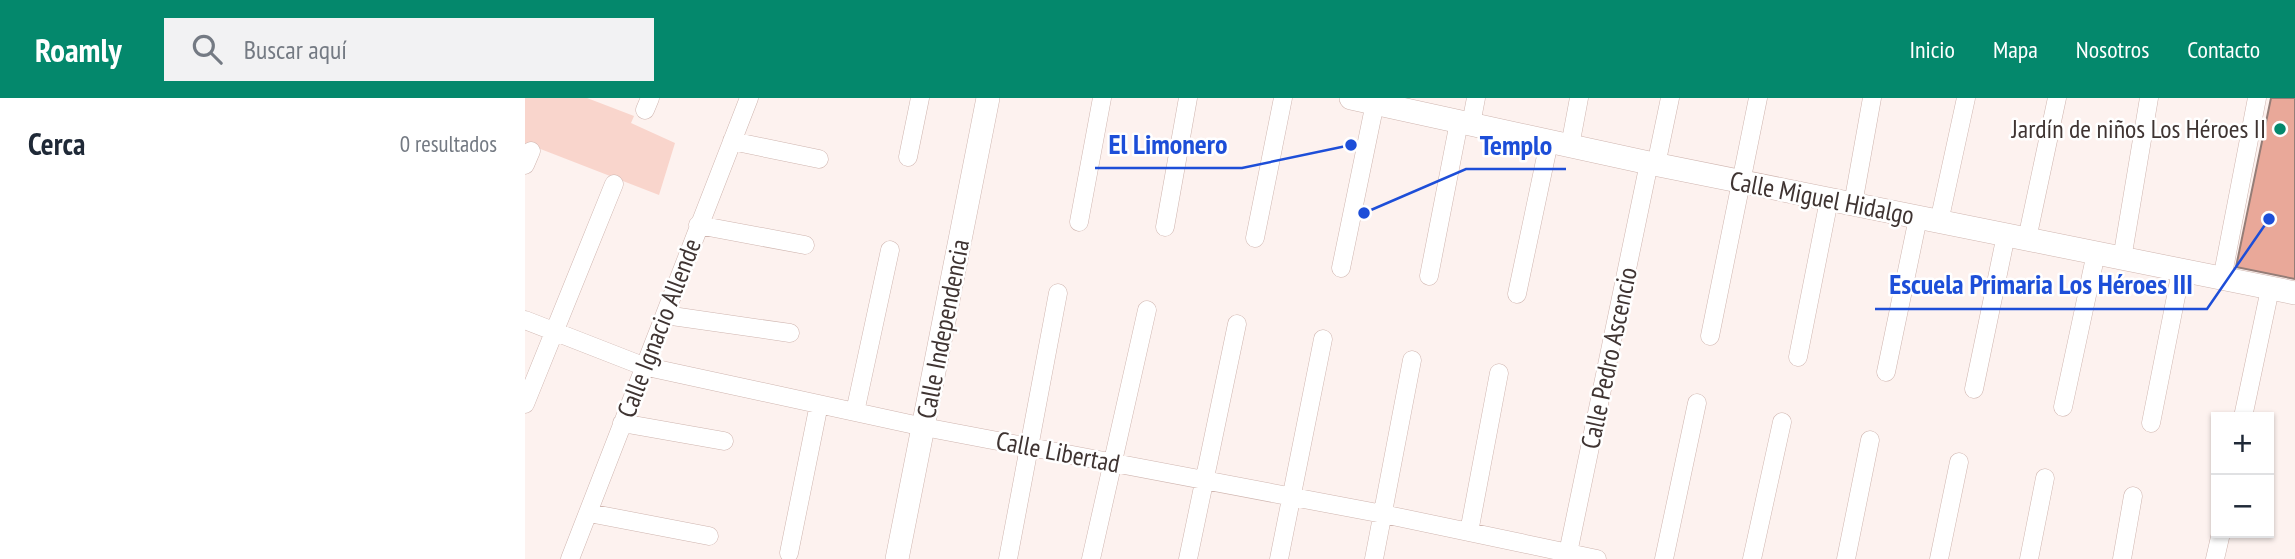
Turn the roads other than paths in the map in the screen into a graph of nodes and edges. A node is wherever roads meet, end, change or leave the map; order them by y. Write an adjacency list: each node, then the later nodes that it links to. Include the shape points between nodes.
1 (749, 98): 19 (street, Calle Ignacio Allende)
2 (920, 98): 21 (street)
3 (988, 98): 69 (street, Calle Independencia)
4 (1102, 98): 29 (street)
5 (1188, 98): 31 (street)
6 (1283, 98): 33 (street)
7 (1351, 98): 17 (street, Calle Miguel Hidalgo)
8 (1476, 98): 18 (street)
9 (1579, 98): 20 (street)
10 (1670, 98): 23 (street, Calle Pedro Ascencio)
11 (1758, 98): 24 (street)
12 (1872, 98): 27 (street)
13 (1966, 98): 28 (street)
14 (2057, 98): 32 (street)
15 (2149, 98): 37 (street)
16 (2257, 98): 41 (street)
17 (1376, 100): 18 (street, Calle Miguel Hidalgo); 38 (street)
18 (1465, 123): 20 (street, Calle Miguel Hidalgo); 40 (street)
19 (731, 141): 22 (street); 30 (street, Calle Ignacio Allende)
20 (1560, 144): 23 (street, Calle Miguel Hidalgo); 45 (street)
21 (908, 157)
22 (819, 159)
23 (1653, 164): 24 (street, Calle Miguel Hidalgo); 84 (street, Calle Pedro Ascencio)
24 (1742, 182): 26 (street, Calle Miguel Hidalgo); 52 (street)
25 (614, 184): 50 (street)
26 (1829, 200): 27 (street, Calle Miguel Hidalgo); 54 (street)
27 (1853, 204): 28 (street, Calle Miguel Hidalgo)
28 (1929, 220): 32 (street, Calle Miguel Hidalgo); 57 (street)
29 (1079, 222)
30 (698, 225): 34 (street); 47 (street, Calle Ignacio Allende)
31 (1165, 227)
32 (2017, 237): 36 (street, Calle Miguel Hidalgo); 59 (street)
33 (1255, 238)
34 (805, 245)
35 (890, 250): 64 (street)
36 (2096, 253): 37 (street, Calle Miguel Hidalgo); 63 (street)
37 (2122, 258): 39 (street, Calle Miguel Hidalgo)
38 (1341, 268)
39 (2181, 271): 41 (street, Calle Miguel Hidalgo); 68 (street)
40 (1429, 276)
41 (2222, 279): 42 (street, Calle Miguel Hidalgo)
42 (2270, 289): 44 (street, Calle Miguel Hidalgo); 65 (street)
43 (1058, 293): 72 (street)
44 (2295, 293)
45 (1517, 294)
46 (1147, 310): 74 (street)
47 (665, 315): 51 (street); 56 (street, Calle Ignacio Allende)
48 (525, 320): 50 (street, Calle Libertad)
49 (1237, 324): 76 (street)
50 (554, 332): 56 (street, Calle Libertad); 61 (street)
51 (790, 333)
52 (1710, 336)
53 (1323, 339): 78 (street)
54 (1798, 357)
55 (1412, 360): 80 (street)
56 (643, 366): 62 (street, Calle Libertad); 67 (street, Calle Ignacio Allende)
57 (1886, 372)
58 (1499, 373): 81 (street)
59 (1974, 389)
60 (1697, 403): 94 (street)
61 (525, 404)
62 (819, 404): 64 (street, Calle Libertad); 85 (street)
63 (2063, 407)
64 (855, 412): 69 (street, Calle Libertad)
65 (2243, 412)
66 (1782, 422): 95 (street)
67 (622, 423): 71 (street); 79 (street, Calle Ignacio Allende)
68 (2151, 423)
69 (924, 427): 72 (street, Calle Libertad); 87 (street, Calle Independencia)
70 (1870, 440): 96 (street)
71 (724, 441)
72 (1030, 447): 74 (street, Calle Libertad); 88 (street)
73 (1959, 462): 97 (street)
74 (1112, 463): 76 (street, Calle Libertad); 89 (street)
75 (2045, 478): 98 (street)
76 (1205, 480): 78 (street, Calle Libertad); 90 (street)
77 (2133, 496): 99 (street)
78 (1292, 497): 80 (street, Calle Libertad); 91 (street)
79 (589, 513): 82 (street); 86 (street, Calle Ignacio Allende)
80 (1383, 514): 81 (street, Calle Libertad); 92 (street)
81 (1469, 532): 84 (street, Calle Libertad)
82 (709, 536)
83 (2220, 538): 100 (street)
84 (1568, 553): 93 (street, Calle Libertad)
85 (789, 554)
86 (570, 559)
87 (897, 559)
88 (1007, 559)
89 (1091, 559)
90 (1188, 559)
91 (1279, 559)
92 (1374, 559)
93 (1597, 559)
94 (1664, 559)
95 (1752, 559)
96 (1846, 559)
97 (1939, 559)
98 (2029, 559)
99 (2122, 559)
100 (2215, 559)

